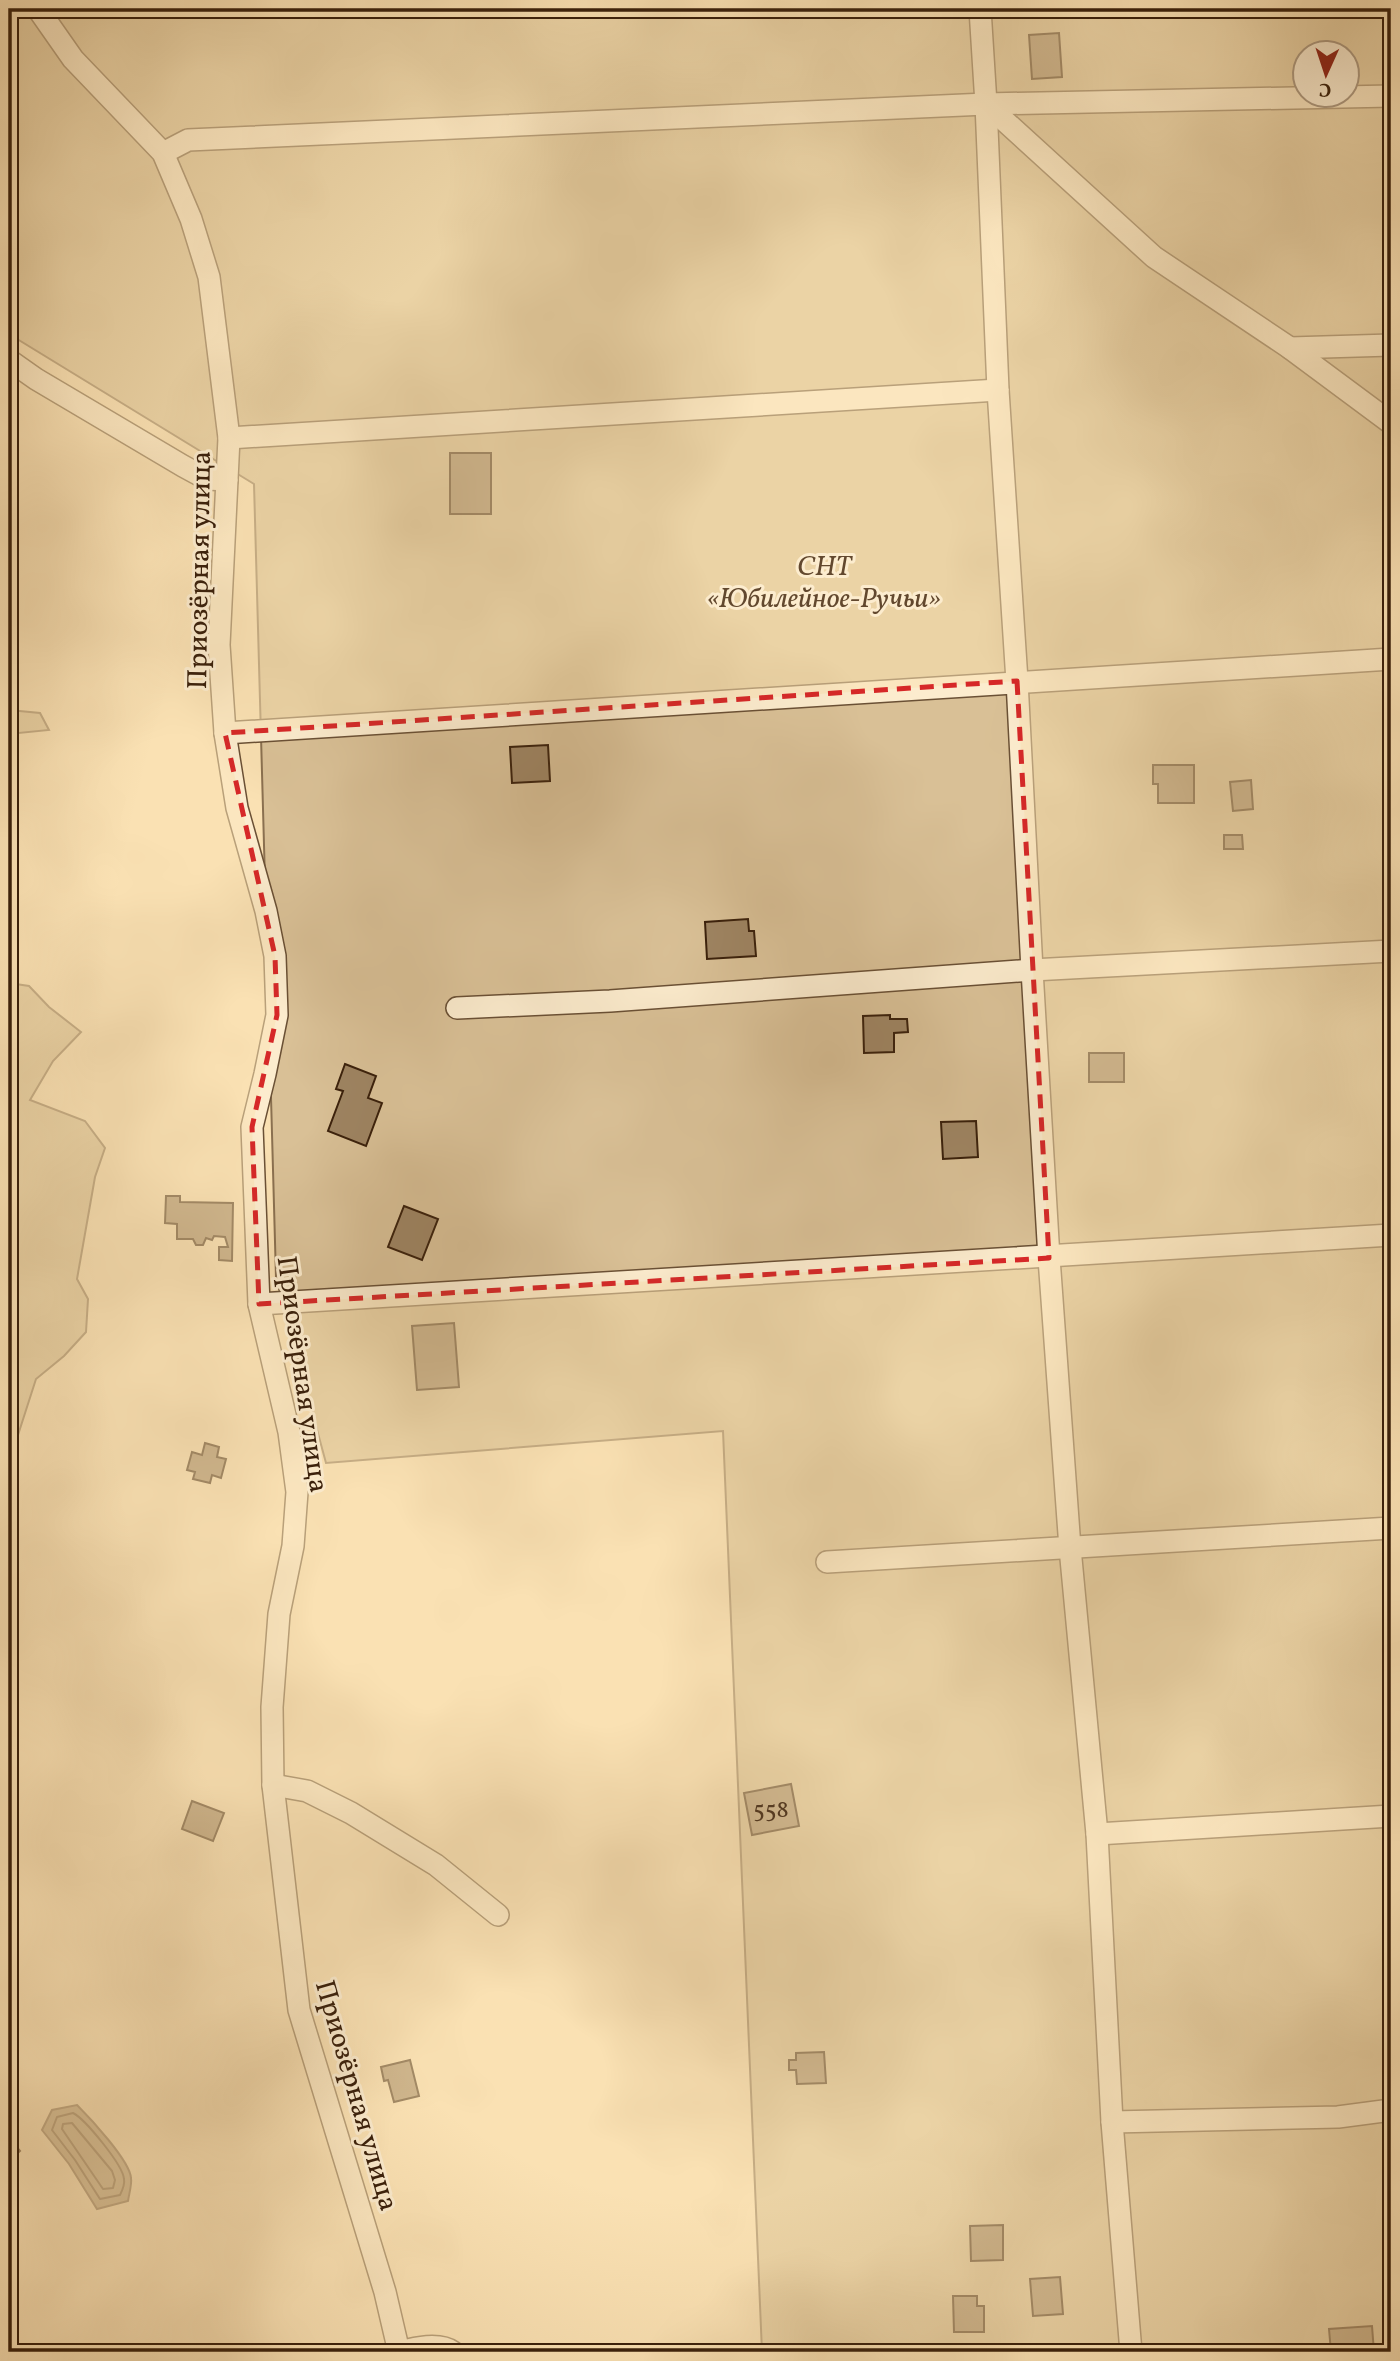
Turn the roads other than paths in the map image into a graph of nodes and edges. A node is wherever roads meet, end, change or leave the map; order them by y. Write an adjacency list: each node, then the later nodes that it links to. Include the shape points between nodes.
1 (38, 9): 5 (street, via 73,59)
2 (980, 9): 4 (street)
3 (1391, 96): 4 (street)
4 (986, 104): 5 (street, via 188,140); 7 (street, via 1154,257); 9 (street)
5 (163, 153): 11 (street, Приозёрная улица, via 209,277)
6 (1391, 345): 7 (street)
7 (1290, 348): 10 (street)
8 (9, 360): 12 (street, via 183,467 207,479)
9 (998, 390): 11 (street); 14 (street)
10 (1391, 422)
11 (229, 438): 12 (street, Приозёрная улица)
12 (227, 480): 15 (street, Приозёрная улица, via 219,645)
13 (1391, 659): 14 (street)
14 (1017, 681): 15 (street); 17 (street)
15 (225, 733): 21 (street, Приозёрная улица, via 237,808 275,956 277,1015 252,1127)
16 (1391, 951): 17 (street)
17 (1031, 970): 18 (street); 20 (street)
18 (457, 1009)
19 (1391, 1236): 20 (street)
20 (1049, 1258): 21 (street); 23 (street)
21 (259, 1304): 25 (street, Приозёрная улица, via 289,1432 297,1492 293,1546 279,1614 272,1707)
22 (1391, 1528): 23 (street)
23 (1070, 1548): 24 (street); 27 (street)
24 (827, 1562)
25 (273, 1785): 28 (street, via 307,1791 351,1813 436,1865); 31 (street, Приозёрная улица, via 299,2010)
26 (1391, 1816): 27 (street)
27 (1097, 1835): 30 (street)
28 (498, 1915)
29 (1391, 2110): 30 (street, via 1338,2117)
30 (1112, 2122): 33 (street)
31 (399, 2352): 32 (street, via 422,2347)
32 (453, 2352)
33 (1130, 2352)

